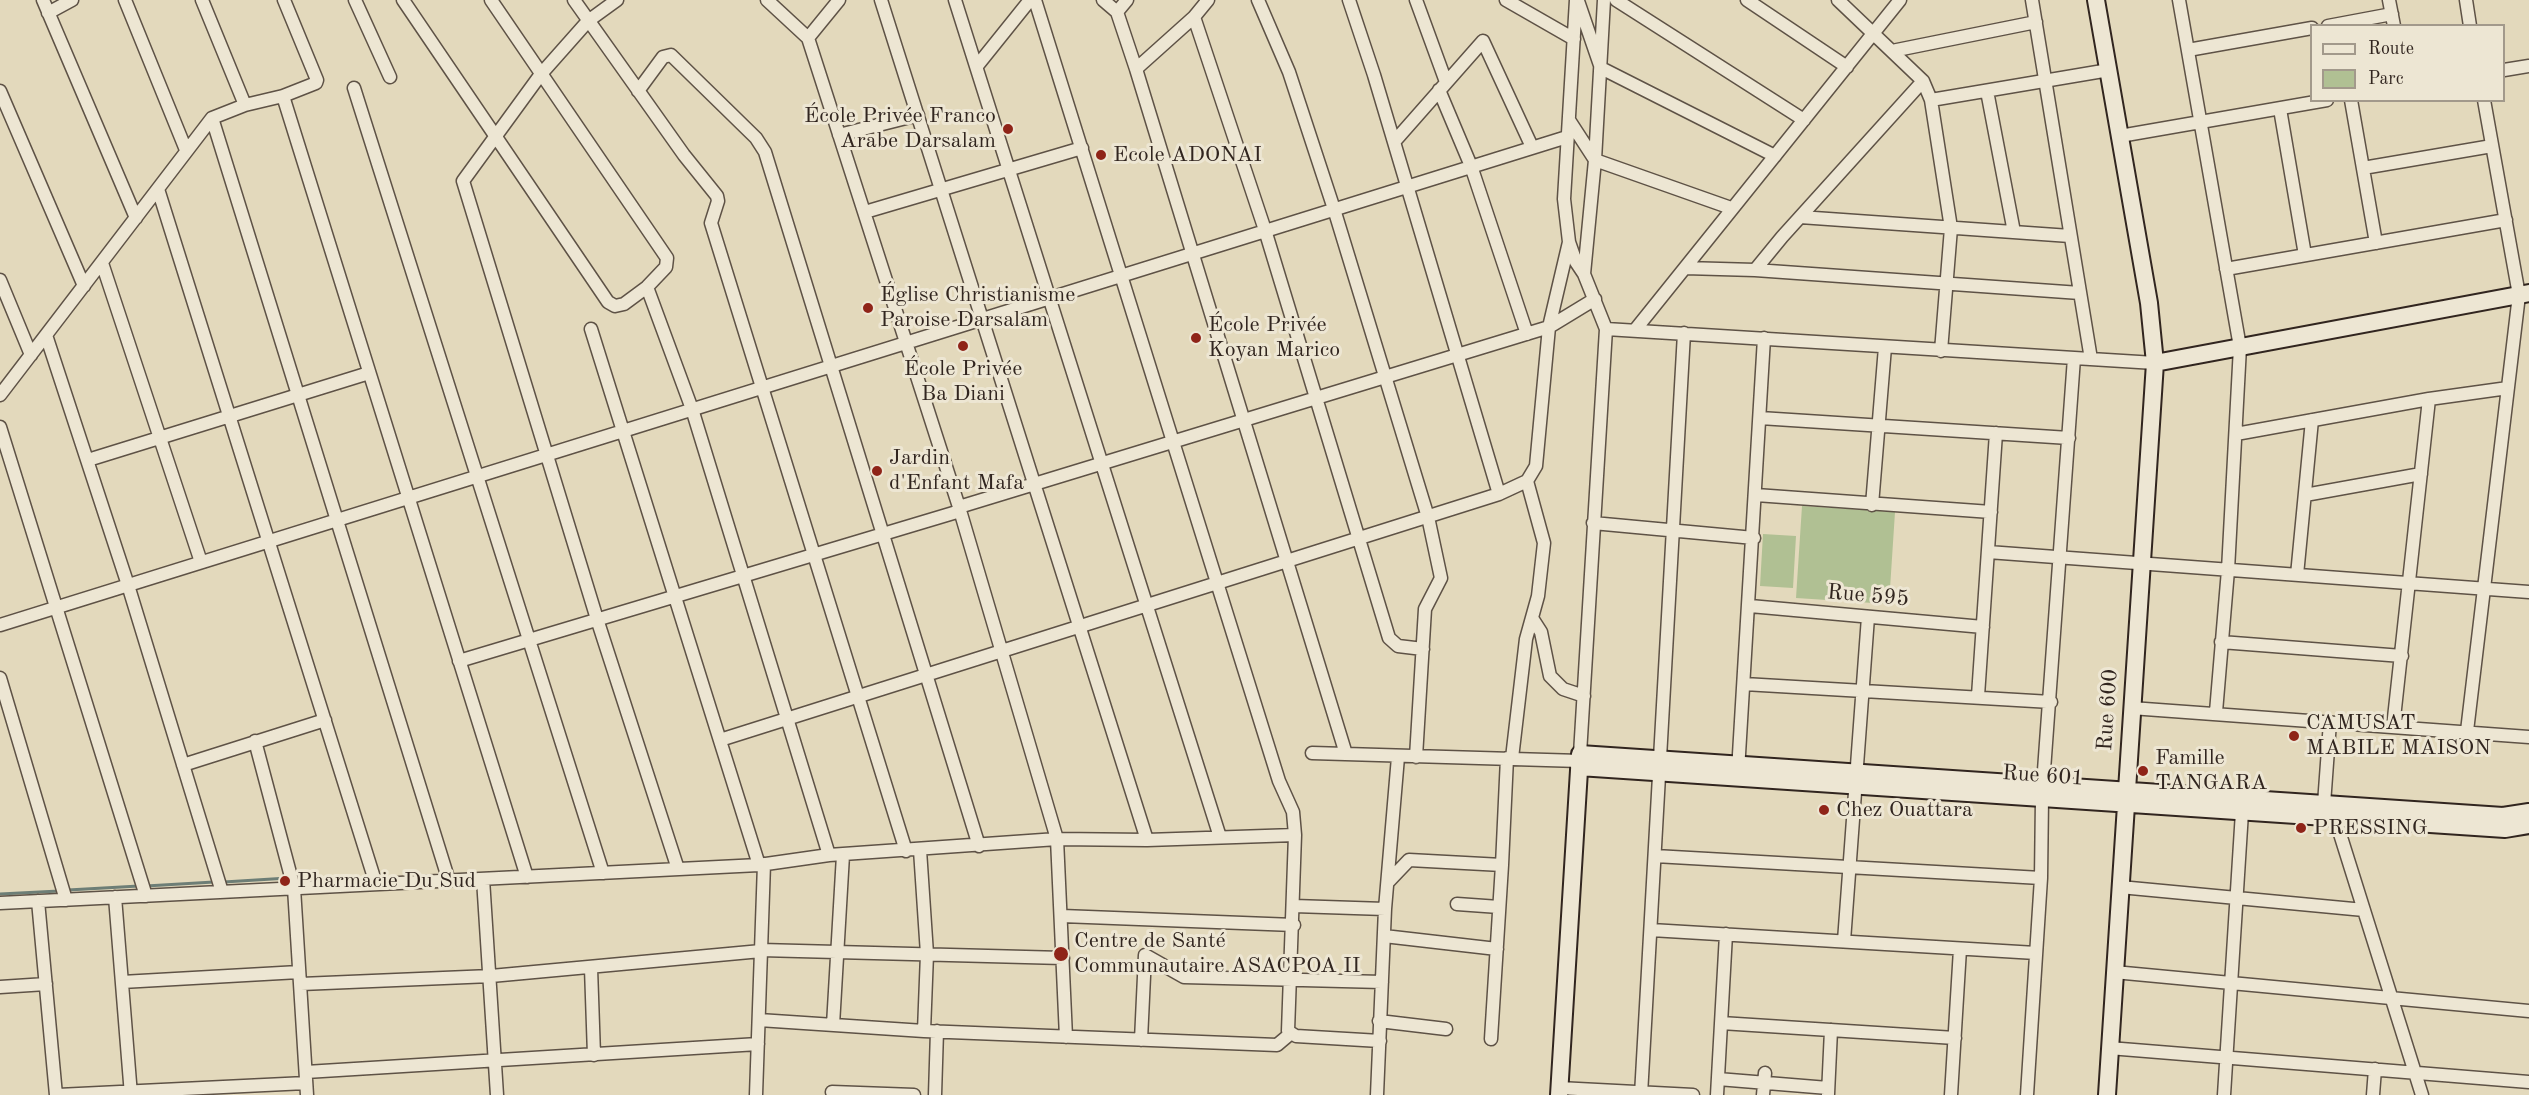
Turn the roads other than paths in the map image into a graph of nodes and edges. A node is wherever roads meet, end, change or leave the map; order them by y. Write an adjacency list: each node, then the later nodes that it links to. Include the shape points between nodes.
1 (43, 0): 36 (street)
2 (72, 0): 36 (street)
3 (125, 0): 84 (street)
4 (202, 0): 69 (street)
5 (284, 0): 64 (street, via 317,80)
6 (355, 0): 56 (street)
7 (403, 0): 76 (street)
8 (491, 0): 55 (street)
9 (574, 0): 38 (street)
10 (616, 0): 38 (street)
11 (767, 0): 44 (street)
12 (839, 0): 44 (street)
13 (881, 0): 71 (street)
14 (955, 0): 48 (street)
15 (1030, 0): 48 (street)
16 (1035, 0): 83 (street)
17 (1103, 0): 35 (street)
18 (1127, 0): 35 (street)
19 (1258, 0): 93 (street, via 1289,72)
20 (1349, 0): 80 (street)
21 (1416, 0): 59 (street)
22 (1506, 0): 45 (street)
23 (1577, 0): 45 (street); 51 (street)
24 (1604, 0): 51 (street)
25 (1616, 0): 74 (street)
26 (1747, 0): 50 (street)
27 (1838, 0): 43 (street)
28 (1900, 0): 43 (street)
29 (2032, 0): 39 (street)
30 (2096, 0): 53 (street, Rue 600)
31 (2179, 0): 46 (street)
32 (2389, 0): 37 (street)
33 (2466, 0): 41 (street)
34 (1200, 6): 52 (street); 100 (street)
35 (1117, 12): 52 (street)
36 (48, 13): 97 (street)
37 (2393, 20): 40 (street)
38 (588, 21): 55 (street); 62 (street)
39 (2036, 22): 47 (street); 58 (street)
40 (2350, 24)
41 (2470, 24)
42 (2310, 28): 46 (street)
43 (1873, 34): 47 (street); 50 (street)
44 (808, 38): 77 (street)
45 (1574, 39): 73 (street)
46 (2188, 50): 75 (street)
47 (1892, 51): 57 (street)
48 (977, 66): 89 (street)
49 (2529, 66): 54 (street)
50 (1846, 67): 74 (street)
51 (1600, 68): 85 (street); 86 (street)
52 (1136, 69): 105 (street)
53 (2109, 70): 58 (street); 78 (street, Rue 600)
54 (2505, 70)
55 (542, 74): 76 (street); 116 (street, via 667,258 666,267)
56 (390, 77)
57 (1923, 81): 65 (street); 96 (street)
58 (2045, 81): 63 (street); 102 (street)
59 (1442, 86): 80 (street); 82 (street, via 1485,42); 87 (street)
60 (354, 88): 165 (street)
61 (0, 91): 115 (street)
62 (638, 91): 139 (street, via 663,57 671,55 756,138 765,152); 142 (street, via 717,196 711,223)
63 (1987, 91): 65 (street); 101 (street)
64 (283, 96): 69 (street); 140 (street)
65 (1931, 100): 99 (street)
66 (2317, 102): 70 (street)
67 (2350, 102): 88 (street)
68 (2484, 102): 81 (street)
69 (245, 105): 72 (street)
70 (2280, 109): 75 (street); 106 (street)
71 (918, 115): 77 (street); 92 (street)
72 (212, 118): 84 (street); 145 (street)
73 (1569, 120): 79 (street); 86 (street)
74 (1804, 120): 85 (street)
75 (2200, 122): 78 (street); 109 (street)
76 (496, 135): 116 (street, via 609,302 615,306 624,304); 161 (street, via 463,181)
77 (839, 135): 95 (street)
78 (2120, 136): 138 (street, Rue 600, via 2149,303)
79 (1567, 137): 82 (street); 103 (street, via 1564,199)
80 (1394, 142): 90 (street)
81 (2492, 146): 88 (street); 98 (street)
82 (1532, 147): 87 (street)
83 (1082, 148): 89 (street); 112 (street)
84 (186, 150): 91 (street)
85 (1775, 156): 94 (street)
86 (1595, 160): 94 (street); 111 (street)
87 (1471, 166): 90 (street); 127 (street)
88 (2363, 168): 104 (street)
89 (1010, 170): 92 (street); 119 (street)
90 (1407, 186): 93 (street); 135 (street)
91 (158, 189): 97 (street); 149 (street)
92 (942, 190): 95 (street); 121 (street)
93 (1334, 208): 100 (street); 141 (street)
94 (1731, 208): 108 (street)
95 (865, 212): 130 (street)
96 (1800, 217): 99 (street); 110 (street)
97 (136, 218): 107 (street)
98 (2506, 220): 104 (street); 118 (street)
99 (1951, 228): 101 (street); 114 (street)
100 (1265, 230): 105 (street); 146 (street)
101 (2014, 232): 102 (street)
102 (2070, 236): 117 (street)
103 (1569, 242): 111 (street); 122 (street)
104 (2376, 243): 106 (street)
105 (1192, 253): 112 (street); 151 (street)
106 (2304, 255): 109 (street)
107 (102, 263): 115 (street); 158 (street)
108 (1685, 268): 110 (street); 125 (street)
109 (2226, 269): 132 (street)
110 (1755, 270): 114 (street)
111 (1584, 274): 120 (street)
112 (1121, 275): 119 (street); 160 (street)
113 (0, 280): 134 (street)
114 (1946, 284): 117 (street); 133 (street)
115 (84, 286): 128 (street)
116 (648, 287): 148 (street)
117 (2080, 292): 137 (street)
118 (2524, 294): 132 (street); 143 (street)
119 (1050, 297): 121 (street); 163 (street)
120 (1595, 299): 122 (street); 124 (street)
121 (982, 318): 130 (street); 167 (street)
122 (1549, 327): 127 (street); 166 (street, via 1536,466)
123 (591, 329): 155 (street)
124 (1606, 329): 125 (street); 177 (street)
125 (1635, 330): 126 (street)
126 (1684, 333): 129 (street); 178 (street)
127 (1527, 334): 135 (street)
128 (46, 335): 134 (street); 162 (street)
129 (1764, 338): 131 (street); 150 (street)
130 (906, 342): 139 (street); 173 (street)
131 (1885, 347): 133 (street); 154 (street)
132 (2240, 347): 138 (street); 157 (street)
133 (1941, 351): 136 (street)
134 (31, 355): 144 (street)
135 (1458, 355): 141 (street); 168 (street)
136 (2074, 358): 137 (street); 159 (street)
137 (2091, 360): 138 (street)
138 (2154, 363): 188 (street, Rue 600)
139 (831, 366): 142 (street); 179 (street)
140 (369, 373): 145 (street); 171 (street)
141 (1385, 377): 146 (street); 175 (street)
142 (762, 387): 148 (street); 184 (street)
143 (2508, 388): 147 (street); 195 (street)
144 (0, 395)
145 (298, 395): 149 (street); 176 (street)
146 (1317, 398): 151 (street); 180 (street)
147 (2429, 399): 152 (street); 164 (street)
148 (692, 409): 155 (street); 191 (street)
149 (230, 416): 158 (street); 182 (street)
150 (1760, 418): 154 (street); 169 (street)
151 (1243, 420): 160 (street); 186 (street)
152 (2312, 420): 157 (street); 170 (street)
153 (0, 427): 200 (street)
154 (1879, 427): 156 (street); 172 (street)
155 (623, 430): 161 (street); 197 (street)
156 (1996, 433): 159 (street); 174 (street)
157 (2236, 434): 189 (street)
158 (160, 438): 162 (street); 187 (street)
159 (2069, 438): 185 (street)
160 (1173, 442): 163 (street); 192 (street)
161 (547, 454): 165 (street); 203 (street)
162 (88, 460): 194 (street)
163 (1102, 463): 167 (street); 198 (street)
164 (2421, 474): 170 (street); 193 (street)
165 (477, 476): 171 (street); 207 (street)
166 (1527, 481): 168 (street); 202 (street, via 1544,543)
167 (1034, 484): 173 (street); 205 (street)
168 (1499, 494): 175 (street)
169 (1756, 495): 172 (street); 181 (street)
170 (2305, 495): 190 (street)
171 (407, 498): 176 (street); 212 (street)
172 (1872, 505): 174 (street)
173 (960, 509): 179 (street); 210 (street)
174 (1991, 512): 183 (street)
175 (1428, 517): 180 (street); 209 (street, via 1441,578 1425,609)
176 (337, 520): 182 (street); 267 (street)
177 (1593, 523): 178 (street); 218 (street)
178 (1673, 530): 181 (street); 238 (street)
179 (882, 534): 184 (street); 213 (street)
180 (1360, 538): 186 (street); 209 (street, via 1389,638 1398,646)
181 (1754, 538): 199 (street)
182 (269, 541): 187 (street); 224 (street)
183 (1988, 552): 185 (street); 206 (street)
184 (813, 555): 191 (street); 217 (street)
185 (2061, 557): 188 (street); 220 (street)
186 (1287, 561): 192 (street); 232 (street)
187 (201, 562): 194 (street)
188 (2140, 563): 189 (street); 221 (street, Rue 600)
189 (2228, 570): 190 (street); 208 (street)
190 (2297, 575): 193 (street)
191 (743, 576): 197 (street); 223 (street)
192 (1217, 583): 198 (street); 249 (street, via 1279,781 1293,812)
193 (2410, 583): 195 (street); 211 (street)
194 (128, 585): 200 (street); 237 (street)
195 (2485, 588): 196 (street); 227 (street)
196 (2529, 592)
197 (675, 596): 203 (street); 229 (street)
198 (1147, 605): 205 (street); 250 (street)
199 (1749, 606): 201 (street, Rue 595); 215 (street)
200 (56, 607): 204 (street); 273 (street)
201 (1868, 617): 206 (street, Rue 595); 216 (street)
202 (1532, 618): 218 (street, via 1541,632 1550,676 1563,689); 235 (street)
203 (597, 619): 207 (street); 262 (street)
204 (0, 625)
205 (1079, 626): 210 (street); 252 (street)
206 (1983, 627): 219 (street)
207 (529, 640): 212 (street); 263 (street)
208 (2221, 642): 211 (street); 222 (street)
209 (1423, 649): 234 (street)
210 (1001, 651): 213 (street); 251 (street)
211 (2402, 656): 226 (street)
212 (459, 661): 264 (street)
213 (926, 675): 217 (street); 253 (street)
214 (0, 678): 276 (street)
215 (1744, 684): 216 (street); 239 (street)
216 (1863, 690): 219 (street); 240 (street)
217 (858, 696): 223 (street); 255 (street)
218 (1584, 696): 236 (street)
219 (1978, 696): 220 (street)
220 (2051, 702): 241 (street)
221 (2131, 708): 222 (street); 242 (street, Rue 600)
222 (2216, 712): 225 (street)
223 (787, 718): 229 (street); 256 (street)
224 (325, 720): 230 (street); 269 (street)
225 (2330, 722): 226 (street); 243 (street)
226 (2393, 727): 227 (street)
227 (2468, 731): 228 (street)
228 (2529, 737)
229 (720, 740): 259 (street)
230 (255, 741): 237 (street); 271 (street)
231 (1312, 753): 232 (street)
232 (1346, 754): 233 (street)
233 (1398, 757): 234 (street); 268 (street)
234 (1416, 757): 235 (street)
235 (1509, 758): 236 (street); 260 (street)
236 (1580, 761): 238 (street, Rue 601); 333 (street)
237 (183, 765): 272 (street)
238 (1660, 766): 239 (street, Rue 601); 258 (street)
239 (1738, 771): 240 (street, Rue 601)
240 (1856, 779): 241 (street, Rue 601); 261 (street)
241 (2042, 792): 242 (street, Rue 601); 265 (street)
242 (2125, 797): 243 (street, Rue 601); 244 (street, Rue 601); 270 (street, Rue 600)
243 (2324, 804): 247 (street, Rue 601)
244 (2242, 812): 246 (street, Rue 601); 275 (street)
245 (2529, 812): 247 (street)
246 (2335, 818): 247 (street, Rue 601); 283 (street)
247 (2504, 823): 248 (street)
248 (2529, 825)
249 (1295, 835): 250 (street); 280 (street)
250 (1220, 837): 252 (street)
251 (1057, 839): 252 (street); 253 (street); 284 (street)
252 (1147, 840)
253 (979, 846): 254 (street)
254 (920, 850): 255 (street); 295 (street)
255 (906, 851): 257 (street)
256 (829, 855): 257 (street); 259 (street)
257 (843, 855): 293 (street)
258 (1655, 856): 261 (street); 286 (street)
259 (762, 865): 262 (street); 292 (street)
260 (1502, 865): 268 (street, via 1409,861); 281 (street)
261 (1849, 868): 265 (street); 289 (street)
262 (678, 869): 263 (street)
263 (603, 873): 264 (street)
264 (527, 877): 266 (street)
265 (2041, 878): 294 (street)
266 (483, 879): 267 (street); 299 (street)
267 (449, 880): 269 (street)
268 (1388, 882): 282 (street)
269 (376, 884): 271 (street)
270 (2120, 887): 275 (street); 298 (street, Rue 600)
271 (294, 888): 272 (street); 300 (street)
272 (222, 892): 273 (street)
273 (146, 896): 274 (street)
274 (115, 897): 276 (street); 302 (street)
275 (2236, 898): 283 (street); 304 (street)
276 (66, 900): 277 (street)
277 (38, 901): 278 (street); 305 (street)
278 (0, 903)
279 (1457, 904): 281 (street)
280 (1294, 906): 282 (street); 285 (street)
281 (1499, 907): 290 (street)
282 (1385, 909): 288 (street)
283 (2364, 910): 307 (street)
284 (1062, 916): 285 (street); 296 (street)
285 (1294, 925): 301 (street)
286 (1651, 930): 287 (street); 337 (street)
287 (1726, 934): 289 (street); 311 (street)
288 (1384, 936): 290 (street); 303 (street)
289 (1844, 941): 291 (street)
290 (1497, 949): 319 (street)
291 (1960, 949): 294 (street); 318 (street)
292 (761, 950): 293 (street); 297 (street); 309 (street)
293 (837, 951): 295 (street); 312 (street)
294 (2036, 953): 347 (street)
295 (927, 954): 296 (street); 315 (street)
296 (1063, 958): 317 (street)
297 (591, 968): 299 (street); 324 (street)
298 (2114, 972): 304 (street); 323 (street, Rue 600)
299 (491, 976): 300 (street); 326 (street)
300 (300, 978): 302 (street); 331 (street)
301 (1290, 980): 303 (street); 316 (street); 320 (street, via 1184,977 1145,955)
302 (122, 982): 336 (street)
303 (1382, 982): 310 (street)
304 (2231, 983): 307 (street); 325 (street)
305 (46, 984): 306 (street); 338 (street)
306 (0, 987)
307 (2392, 999): 308 (street); 328 (street)
308 (2529, 1011)
309 (759, 1020): 312 (street); 322 (street)
310 (1379, 1021): 313 (street); 321 (street)
311 (1721, 1023): 314 (street); 329 (street)
312 (833, 1025): 315 (street)
313 (1446, 1029)
314 (1832, 1030): 318 (street); 334 (street)
315 (930, 1031): 317 (street); 342 (street)
316 (1290, 1034): 320 (street, via 1277,1045); 321 (street)
317 (1066, 1037): 320 (street)
318 (1955, 1038): 346 (street)
319 (1491, 1039)
320 (1141, 1040)
321 (1380, 1041): 343 (street)
322 (758, 1044): 324 (street); 340 (street)
323 (2109, 1048): 325 (street); 348 (street, Rue 600)
324 (594, 1054): 326 (street)
325 (2227, 1058): 327 (street); 349 (street)
326 (496, 1061): 331 (street); 339 (street)
327 (2375, 1069): 328 (street); 350 (street)
328 (2415, 1074): 330 (street); 351 (street)
329 (1718, 1079): 332 (street); 345 (street)
330 (2529, 1082)
331 (306, 1083): 336 (street)
332 (1764, 1084): 334 (street)
333 (1559, 1091): 337 (street)
334 (1828, 1091)
335 (831, 1092): 341 (street)
336 (130, 1093): 338 (street)
337 (1641, 1094): 344 (street)
338 (57, 1095)
339 (497, 1095)
340 (756, 1095)
341 (914, 1095)
342 (935, 1095)
343 (1377, 1095)
344 (1693, 1095)
345 (1717, 1095)
346 (1951, 1095)
347 (2027, 1095)
348 (2107, 1095)
349 (2224, 1095)
350 (2373, 1095)
351 (2422, 1095)

